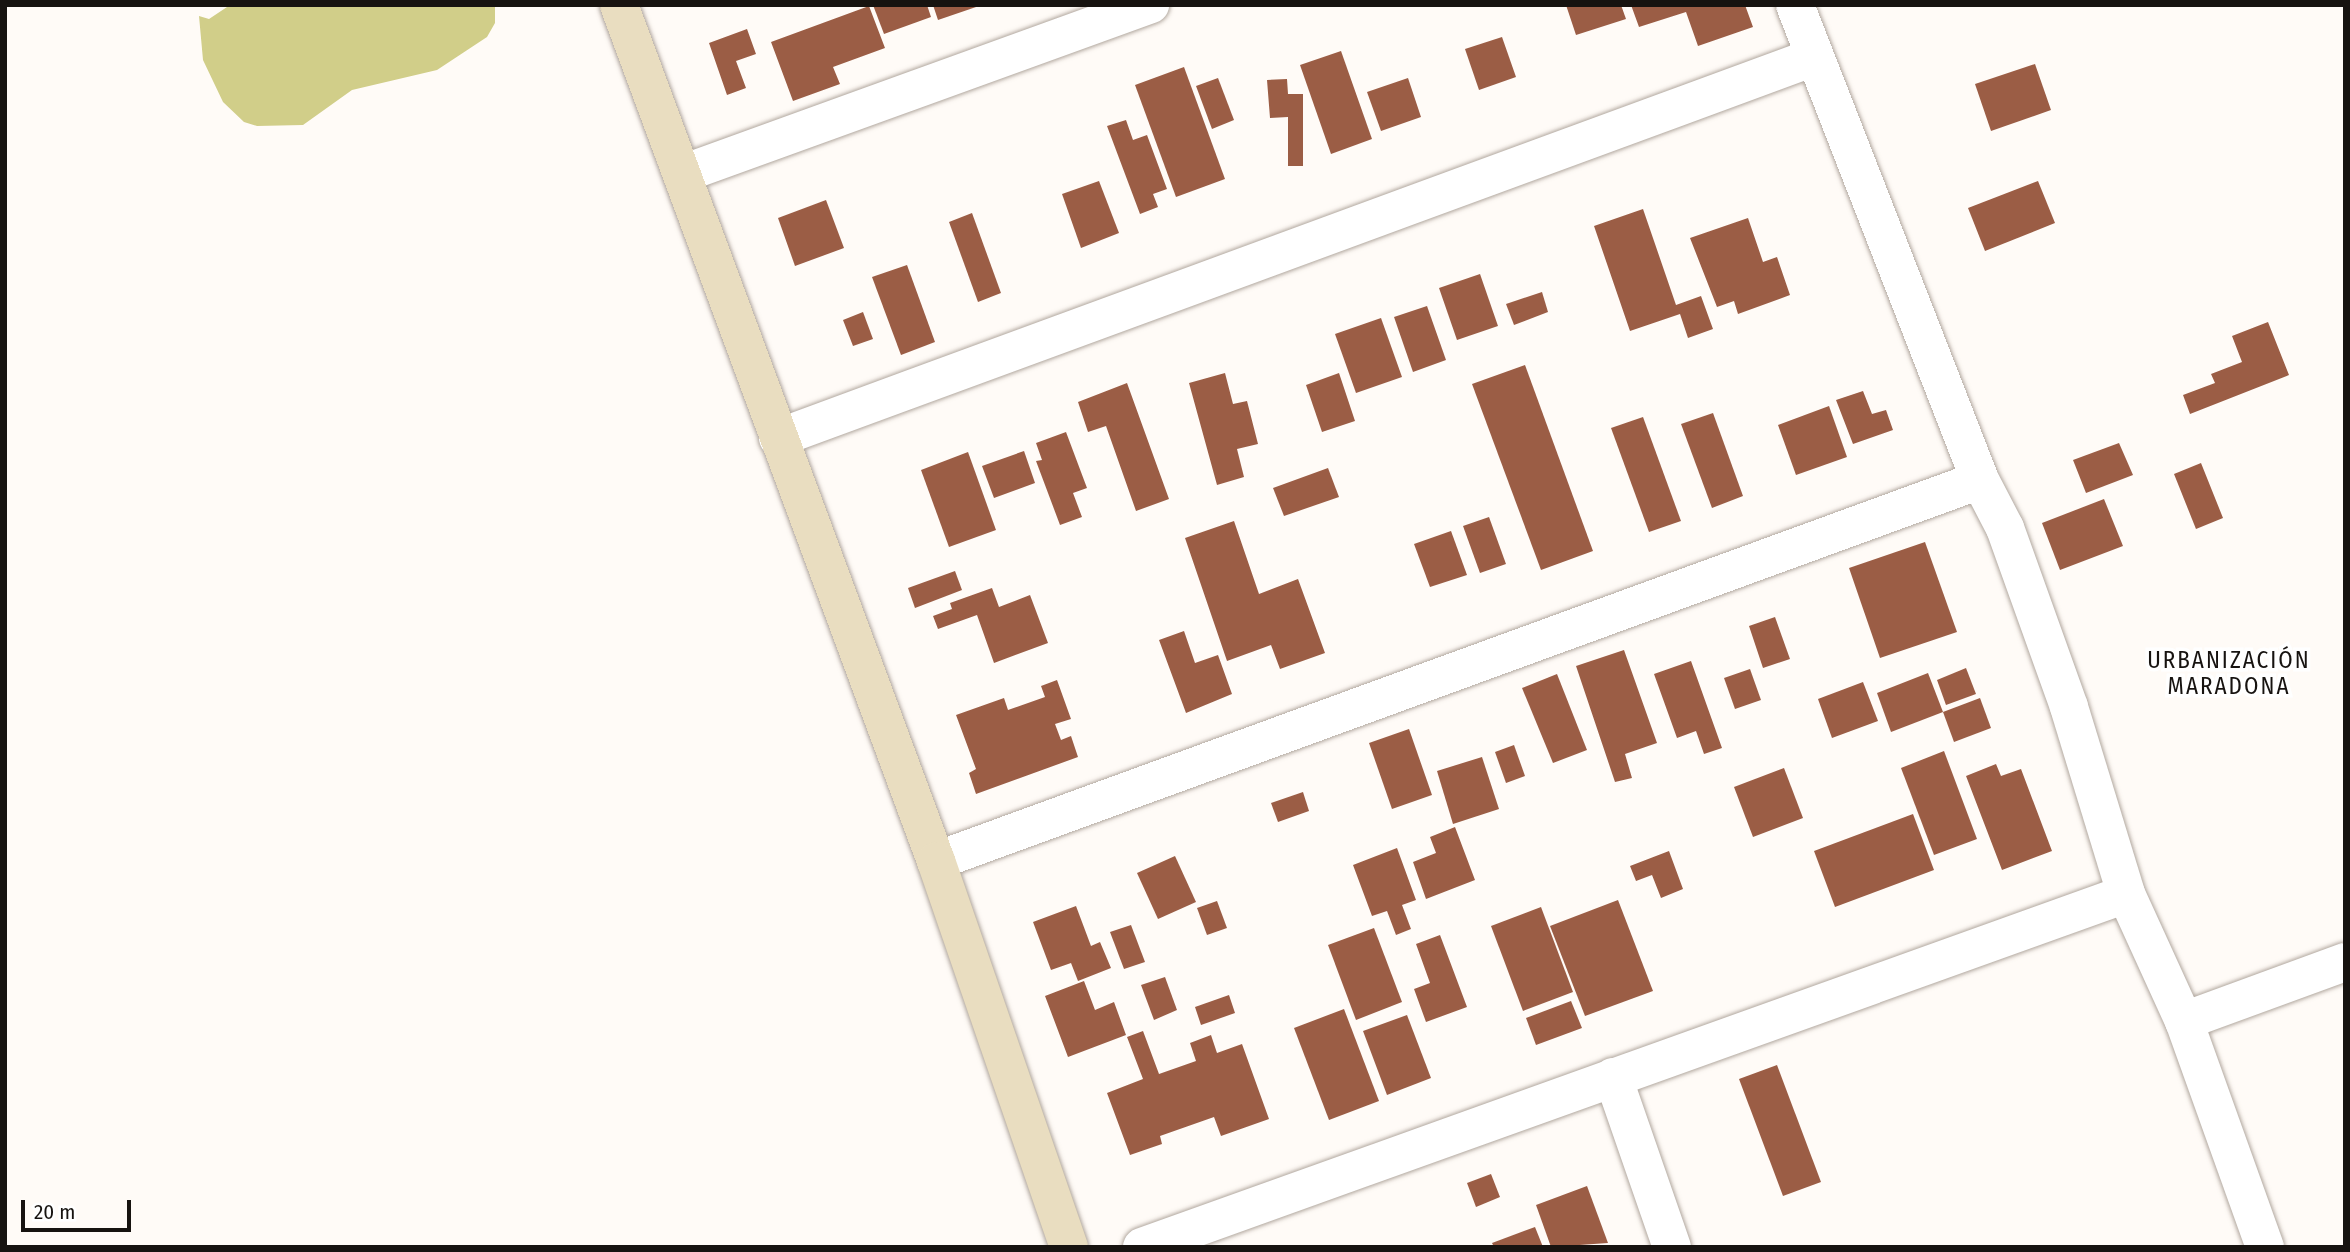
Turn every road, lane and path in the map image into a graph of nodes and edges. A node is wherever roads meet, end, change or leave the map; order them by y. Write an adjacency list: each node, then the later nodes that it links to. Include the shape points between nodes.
1 (619, 5): 5 (main road)
2 (1150, 5): 5 (street)
3 (1795, 5): 4 (street)
4 (1814, 57): 6 (street); 7 (street)
5 (682, 174): 6 (main road)
6 (778, 438): 8 (main road)
7 (1980, 480): 8 (street); 9 (street, via 2004,528 2068,707)
8 (936, 861): 13 (main road)
9 (2126, 894): 11 (street); 12 (street)
10 (2345, 962): 11 (street)
11 (2184, 1021): 16 (street)
12 (1613, 1077): 14 (street); 15 (street)
13 (1069, 1247)
14 (1142, 1247)
15 (1672, 1247)
16 (2265, 1247)

